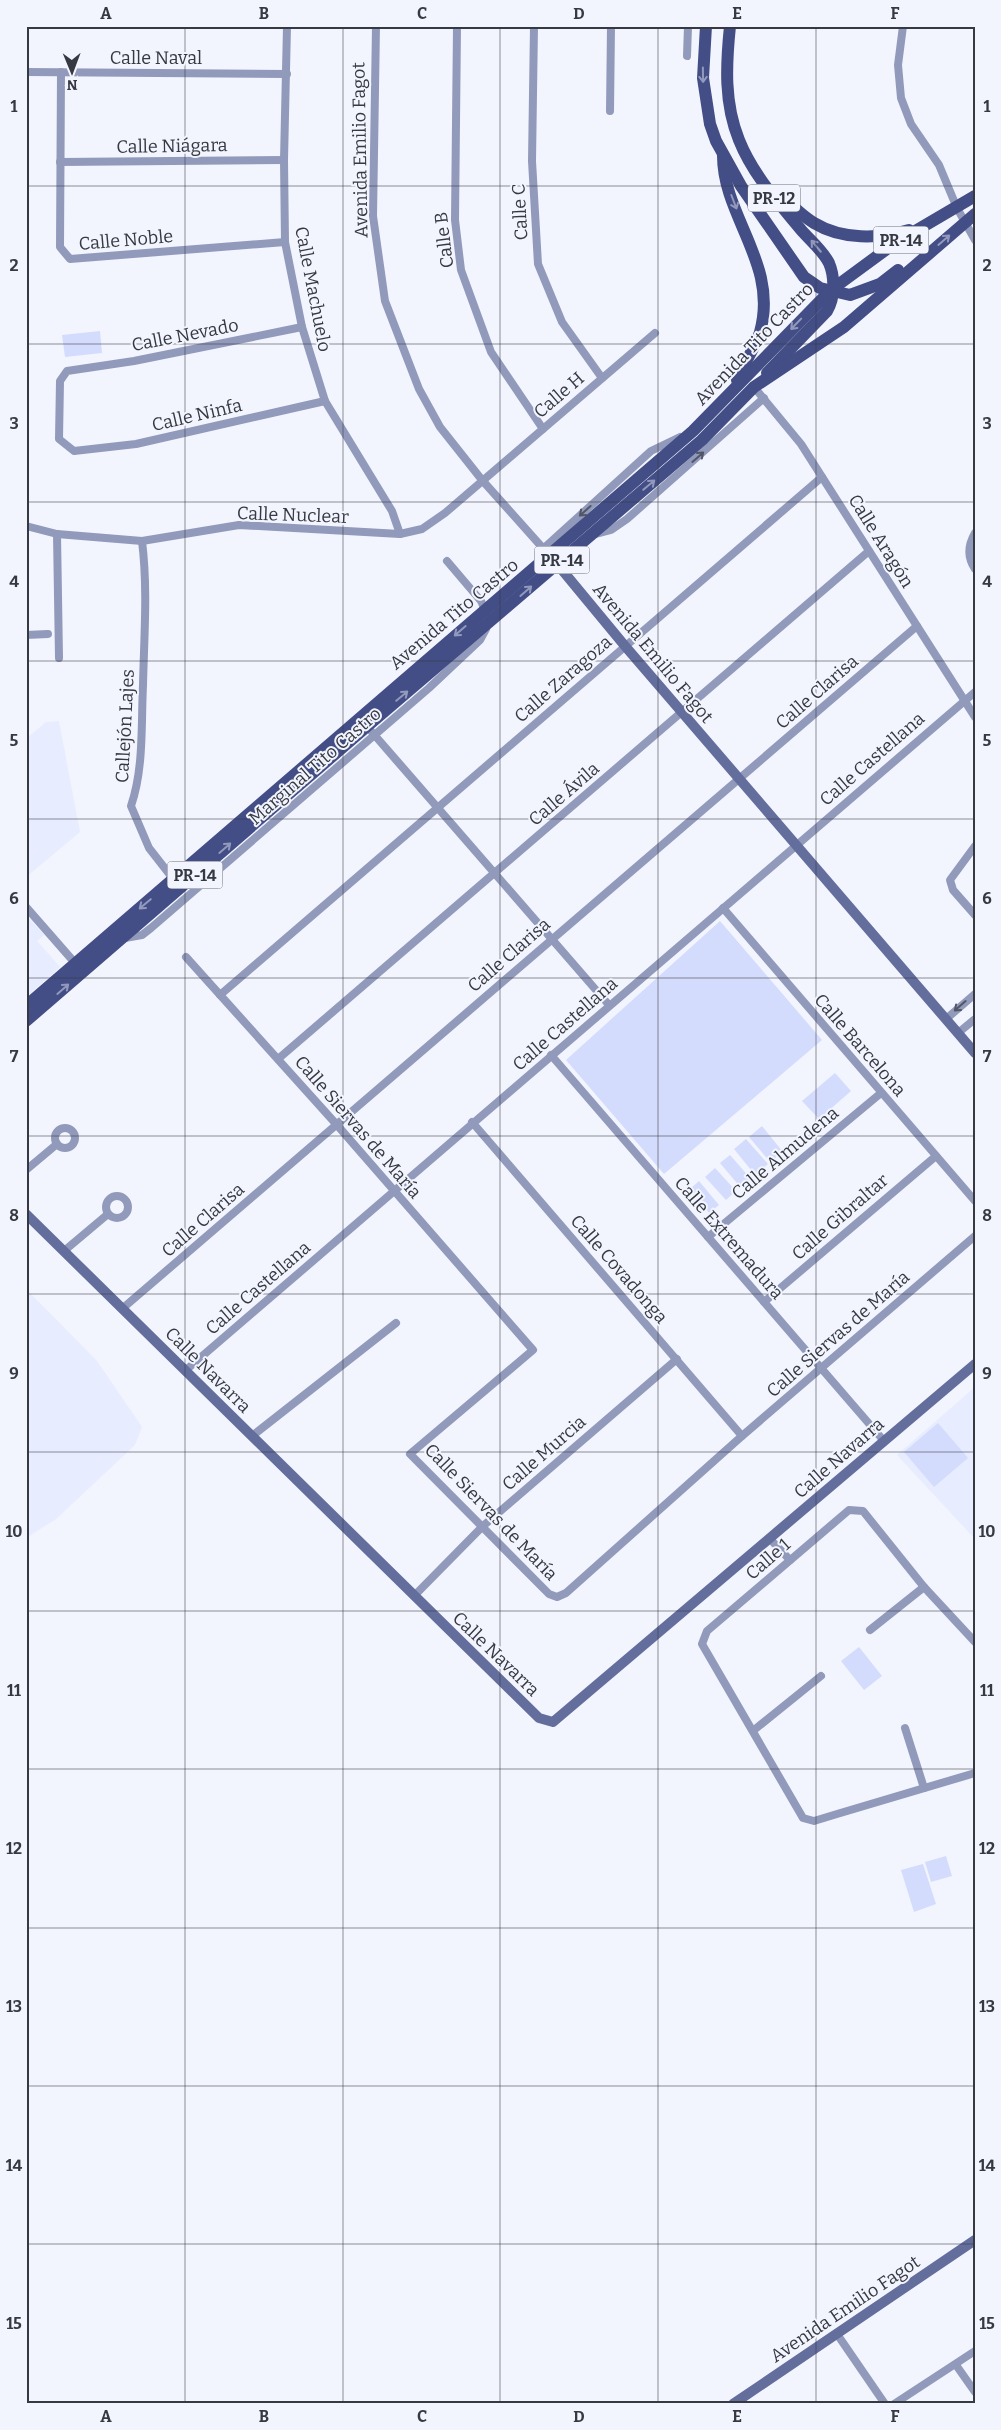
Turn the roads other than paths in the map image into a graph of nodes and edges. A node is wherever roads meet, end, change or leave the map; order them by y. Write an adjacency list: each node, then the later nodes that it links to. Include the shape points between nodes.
1 (287, 26): 13 (street, Calle Machuelo)
2 (376, 26): 38 (street, Avenida Emilio Fagot, via 374,216 385,300 419,389 440,427)
3 (457, 26): 35 (street, Calle B, via 454,220 461,270 491,352)
4 (534, 26): 30 (street, Calle C, via 532,161 538,264 562,322)
5 (611, 26): 14 (street)
6 (688, 26): 10 (street)
7 (706, 26): 15 (main road, PR-12, one-way to 15, via 703,54 705,98 710,124)
8 (730, 26): 18 (main road, PR-12, via 726,76 731,113 746,155)
9 (902, 26): 20 (street, via 898,65 901,98 911,124 939,165)
10 (687, 56)
11 (26, 72): 12 (street, Calle Naval)
12 (61, 72): 13 (street, Calle Naval); 17 (street, Calle Noble)
13 (286, 74): 16 (street, Calle Machuelo)
14 (610, 111)
15 (723, 156): 27 (main road, PR-12, via 804,277 820,288); 32 (main road, one-way to 32, via 723,173 757,261 763,292 760,331)
16 (284, 160): 17 (street, Calle Niágara); 25 (street, Calle Machuelo)
17 (60, 162): 25 (street, Calle Noble, via 60,247 70,259)
18 (766, 188): 23 (main road, via 816,224 843,234 883,236); 27 (main road, PR-12, one-way to 18, via 832,272 827,259)
19 (975, 196): 20 (main road, Avenida Tito Castro / PR-14)
20 (957, 208): 22 (street); 23 (main road, Avenida Tito Castro / PR-14)
21 (975, 214): 22 (main road, Avenida Tito Castro / PR-14)
22 (964, 222): 24 (street); 26 (main road, Avenida Tito Castro / PR-14, one-way to 22)
23 (924, 226): 27 (main road, Avenida Tito Castro / PR-14)
24 (975, 240)
25 (285, 242): 28 (street, Calle Machuelo)
26 (926, 255): 27 (main road, via 865,291 850,295); 31 (main road, Avenida Tito Castro / PR-14, via 844,327)
27 (831, 290): 31 (main road, via 832,301 827,311); 32 (main road, Avenida Tito Castro / PR-14, one-way to 32)
28 (302, 327): 34 (street, Calle Machuelo); 36 (street, Calle Nevado, via 134,361 67,371 60,382 59,439)
29 (654, 333): 30 (street, Calle H)
30 (602, 378): 35 (street, Calle H)
31 (754, 387): 33 (street, Calle Aragón); 43 (main road, Avenida Tito Castro / PR-14, one-way to 31, via 702,440)
32 (733, 390): 46 (main road, Avenida Tito Castro / PR-14, one-way to 46, via 693,431)
33 (764, 398): 37 (street, Calle Aragón, via 801,444); 43 (street, one-way to 33, via 611,530 627,519)
34 (325, 401): 36 (street, Calle Ninfa, via 136,444); 42 (street, Calle Machuelo, via 392,511)
35 (543, 429): 38 (street, Calle H)
36 (74, 451)
37 (822, 477): 45 (street, Calle Aragón); 53 (street, Calle Zaragoza)
38 (482, 480): 42 (street, Calle Nuclear, via 422,529); 46 (street, Avenida Emilio Fagot)
39 (26, 526): 41 (street, Calle Nuclear)
40 (975, 533): 48 (street, via 969,548)
41 (57, 534): 44 (street, Calle Nuclear); 54 (street)
42 (400, 534): 44 (street, Calle Nuclear, via 239,525)
43 (590, 536): 46 (main road, Avenida Tito Castro / PR-14)
44 (142, 541): 65 (street, Callejón Lajes, via 146,571 141,746 138,786 131,806 149,848)
45 (869, 551): 50 (street, Calle Aragón); 57 (street, Calle Ávila)
46 (550, 556): 49 (main road, Avenida Tito Castro / PR-14); 53 (street, Avenida Emilio Fagot)
47 (447, 560): 49 (street)
48 (975, 569)
49 (489, 615): 59 (main road, Avenida Tito Castro / PR-14); 59 (street, Marginal Tito Castro, one-way to 49, via 462,658 480,640)
50 (917, 626): 56 (street, Calle Aragón); 60 (street, Calle Clarisa)
51 (26, 634): 52 (street)
52 (48, 634)
53 (625, 646): 57 (street, Avenida Emilio Fagot); 61 (street, Calle Zaragoza)
54 (59, 658)
55 (975, 692): 56 (street)
56 (964, 700): 58 (street, Calle Aragón); 62 (street, Calle Castellana)
57 (682, 712): 60 (street, Avenida Emilio Fagot); 64 (street, Calle Ávila)
58 (975, 717)
59 (364, 728): 61 (street); 65 (main road, Avenida Tito Castro / PR-14); 65 (street, Marginal Tito Castro)
60 (739, 778): 62 (street, Avenida Emilio Fagot); 70 (street, Calle Clarisa)
61 (438, 807): 64 (street); 73 (street, Calle Zaragoza)
62 (796, 844): 67 (street, Calle Castellana); 77 (street, Avenida Emilio Fagot)
63 (975, 846): 68 (street, via 950,880 953,890)
64 (495, 873): 70 (street); 83 (street, Calle Ávila)
65 (180, 888): 69 (main road, Avenida Tito Castro / PR-14); 69 (street, Marginal Tito Castro, via 175,906 142,935); 72 (main road, Avenida Tito Castro / PR-14, one-way to 72)
66 (26, 907): 72 (street)
67 (723, 908): 75 (street, Calle Castellana); 84 (street, Calle Barcelona)
68 (975, 915)
69 (122, 939): 79 (main road, Avenida Tito Castro / PR-14, one-way to 69)
70 (552, 939): 75 (street); 86 (street, Calle Clarisa)
71 (186, 956): 73 (street, Calle Siervas de María)
72 (75, 963): 76 (main road, Avenida Tito Castro / PR-14)
73 (220, 994): 83 (street, Calle Siervas de María)
74 (975, 994): 77 (street, one-way to 77)
75 (609, 1005): 82 (street, Calle Castellana)
76 (26, 1006)
77 (946, 1019): 80 (street, Avenida Emilio Fagot)
78 (975, 1019): 80 (street)
79 (26, 1021)
80 (958, 1033): 81 (street, Avenida Emilio Fagot)
81 (975, 1053)
82 (551, 1055): 85 (street, Calle Castellana); 95 (street, Calle Extremadura)
83 (278, 1060): 86 (street, Calle Siervas de María)
84 (881, 1093): 88 (street, Calle Barcelona); 95 (street, Calle Almudena)
85 (472, 1122): 90 (street, Calle Castellana); 100 (street, Calle Covadonga)
86 (336, 1124): 90 (street, Calle Siervas de María); 98 (street, Calle Clarisa)
87 (57, 1144): 89 (street)
88 (936, 1156): 91 (street, Calle Barcelona); 97 (street, Calle Gibraltar)
89 (26, 1170)
90 (394, 1190): 103 (street, Calle Castellana); 107 (street, Calle Siervas de María, via 533,1350 410,1454)
91 (975, 1201)
92 (26, 1214): 96 (street, Calle Navarra)
93 (108, 1214): 96 (street)
94 (975, 1236): 102 (street, Calle Siervas de María)
95 (708, 1237): 97 (street, Calle Extremadura)
96 (64, 1251): 98 (street, Calle Navarra)
97 (764, 1302): 102 (street, Calle Extremadura)
98 (123, 1308): 103 (street, Calle Navarra)
99 (396, 1323): 104 (street)
100 (676, 1359): 105 (street, Calle Covadonga); 107 (street, Calle Murcia)
101 (975, 1364): 106 (street, Calle Navarra)
102 (821, 1368): 105 (street, Calle Siervas de María); 106 (street, Calle Extremadura)
103 (186, 1370): 104 (street, Calle Navarra)
104 (252, 1436): 111 (street, Calle Navarra)
105 (742, 1436): 107 (street, Calle Siervas de María, via 558,1598 549,1594)
106 (884, 1441): 108 (street, Calle Navarra)
107 (483, 1526): 111 (street, Calle Murcia)
108 (770, 1539): 109 (street); 111 (street, Calle Navarra, via 553,1722 539,1718)
109 (790, 1560): 110 (street, Calle 1, via 849,1510 862,1511); 116 (street, Calle 1, via 707,1631 702,1644)
110 (924, 1587): 112 (street); 113 (street, Calle 1)
111 (414, 1596)
112 (870, 1630)
113 (975, 1642)
114 (821, 1676): 116 (street)
115 (905, 1728): 118 (street)
116 (754, 1730): 118 (street, via 803,1818 814,1820)
117 (975, 1773): 118 (street)
118 (924, 1788)
119 (975, 2240): 120 (street, Avenida Emilio Fagot)
120 (838, 2334): 124 (street, Avenida Emilio Fagot); 125 (street)
121 (975, 2351): 122 (street)
122 (956, 2365): 123 (street); 126 (street)
123 (975, 2392)
124 (733, 2404)
125 (885, 2404)
126 (894, 2404)

